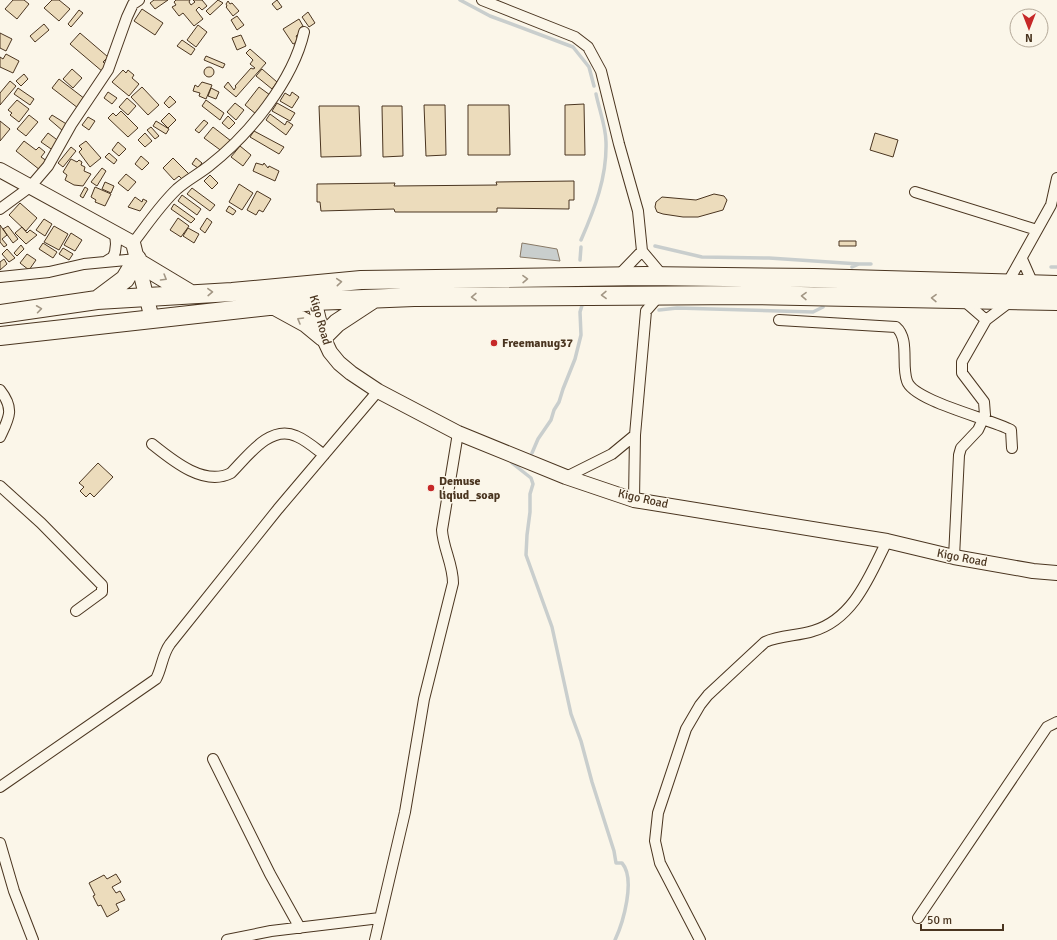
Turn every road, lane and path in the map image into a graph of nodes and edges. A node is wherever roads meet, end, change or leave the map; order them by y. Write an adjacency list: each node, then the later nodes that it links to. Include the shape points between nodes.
1 (139, 0): 6 (street, via 133,4 127,17 108,70 71,125 48,166)
2 (482, 0): 11 (street, via 575,38 588,47 601,71 638,211)
3 (304, 32): 12 (street, via 291,69 256,119 210,166 177,189)
4 (0, 170): 6 (street)
5 (1057, 178): 9 (street, via 1051,205)
6 (30, 187): 8 (street); 10 (street)
7 (915, 192): 9 (street)
8 (0, 209)
9 (1037, 230): 13 (street)
10 (115, 233): 12 (street); 14 (street, via 115,252 113,257)
11 (642, 251): 15 (street); 17 (street)
12 (136, 255): 14 (street); 21 (highway, one-way to 21); 25 (street); 28 (highway, via 125,279)
13 (1022, 259): 18 (street); 20 (street)
14 (105, 262): 16 (street)
15 (662, 276): 17 (highway); 20 (highway, via 814,278)
16 (0, 277)
17 (617, 277): 22 (highway, one-way to 17, via 361,280)
18 (1034, 284): 19 (highway); 20 (highway)
19 (1057, 285)
20 (1010, 292): 27 (highway); 29 (highway); 35 (street)
21 (188, 293): 22 (highway, one-way to 22); 25 (highway)
22 (312, 293): 26 (highway); 30 (highway); 37 (street, Kigo Road)
23 (634, 295): 24 (highway); 26 (highway, one-way to 26); 31 (street)
24 (660, 295): 27 (highway, one-way to 24); 31 (street)
25 (147, 297): 28 (highway); 33 (street)
26 (373, 299): 37 (highway, via 346,316)
27 (962, 299): 35 (street)
28 (96, 300): 32 (highway, one-way to 28)
29 (1057, 301)
30 (275, 306): 33 (highway); 37 (highway, one-way to 30, via 306,323)
31 (646, 311): 42 (street)
32 (0, 314)
33 (152, 319): 36 (highway)
34 (779, 320): 40 (street, via 896,327 900,330 904,346 907,382 910,386 918,394)
35 (986, 320): 40 (street, via 961,368 965,379 984,402)
36 (0, 336)
37 (324, 337): 39 (street, Kigo Road, via 330,352 339,364)
38 (0, 390): 43 (street, via 9,407 8,419)
39 (378, 391): 41 (street, Kigo Road); 46 (street)
40 (984, 420): 45 (street, via 1012,430); 51 (street, via 961,448 959,455)
41 (458, 433): 47 (street, Kigo Road); 58 (street, via 442,530 442,541 453,573 453,583 424,699 404,812)
42 (635, 435): 47 (street, via 612,454); 49 (street)
43 (0, 437)
44 (152, 444): 46 (street, via 188,469 216,477 230,473 264,441 283,433 296,436)
45 (1012, 448)
46 (324, 455): 56 (street, via 170,644 165,651 156,679)
47 (566, 477): 49 (street, Kigo Road)
48 (0, 486): 53 (street, via 41,523 102,585 102,592)
49 (634, 500): 50 (street, Kigo Road)
50 (887, 541): 51 (street, Kigo Road); 64 (street, via 865,586 840,617 815,631 778,637 765,642 708,695 686,729 658,813 655,841 660,863)
51 (954, 557): 52 (street, Kigo Road)
52 (1057, 573)
53 (76, 611)
54 (1057, 722): 59 (street, via 1047,727)
55 (213, 758): 60 (street, via 270,874)
56 (0, 787)
57 (0, 843): 61 (street, via 14,891)
58 (380, 918): 60 (street); 63 (street)
59 (918, 918)
60 (300, 928): 62 (street)
61 (33, 940)
62 (227, 940)
63 (375, 940)
64 (700, 940)

